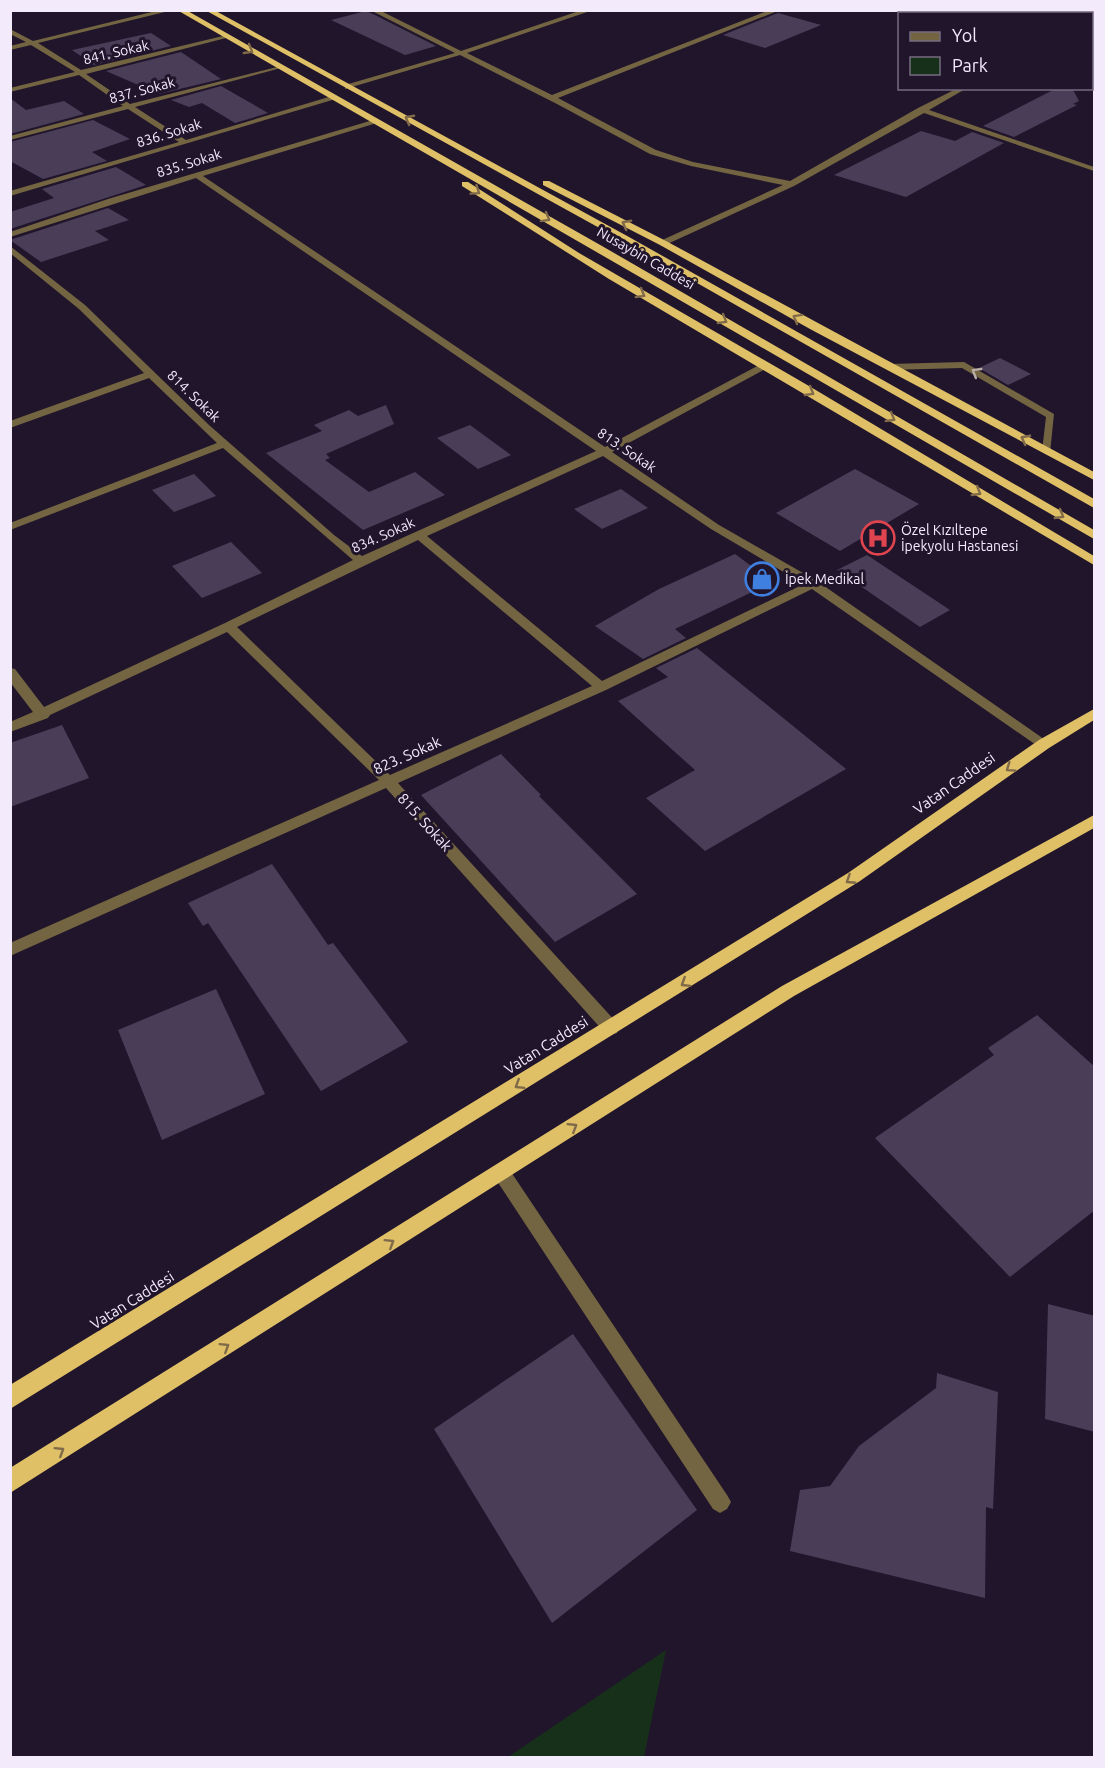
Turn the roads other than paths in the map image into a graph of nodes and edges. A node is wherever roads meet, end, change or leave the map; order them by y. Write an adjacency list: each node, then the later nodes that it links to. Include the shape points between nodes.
1 (170, 10): 9 (street)
2 (180, 10): 8 (highway, Nusaybin Caddesi)
3 (208, 10): 14 (highway, Nusaybin Caddesi)
4 (373, 10): 11 (street)
5 (590, 10): 11 (street)
6 (777, 10): 18 (street)
7 (10, 31): 9 (street)
8 (227, 37): 12 (highway, Nusaybin Caddesi, one-way to 12); 13 (street, 841. Sokak)
9 (32, 43): 10 (street); 13 (street)
10 (10, 48)
11 (461, 53): 14 (street); 18 (street)
12 (279, 67): 17 (highway, Nusaybin Caddesi); 19 (street, 837. Sokak)
13 (80, 73): 15 (street, 841. Sokak); 19 (street)
14 (348, 87): 22 (highway, Nusaybin Caddesi, one-way to 14)
15 (10, 90)
16 (960, 90): 20 (street)
17 (335, 98): 21 (highway, Nusaybin Caddesi); 24 (street, 836. Sokak)
18 (552, 98): 27 (street, via 653,152 691,164)
19 (128, 106): 23 (street, 837. Sokak); 24 (street)
20 (921, 111): 25 (street); 27 (street)
21 (376, 122): 26 (street, 835. Sokak); 32 (highway, one-way to 32, via 538,233); 42 (highway, Nusaybin Caddesi, one-way to 42)
22 (429, 129): 30 (highway, one-way to 22); 40 (highway, Nusaybin Caddesi)
23 (10, 138)
24 (185, 142): 28 (street, 836. Sokak)
25 (1095, 169)
26 (196, 175): 29 (street, 835. Sokak); 38 (street, 813. Sokak)
27 (791, 184): 30 (street)
28 (10, 194)
29 (10, 235)
30 (663, 243): 33 (highway, one-way to 30)
31 (10, 248): 34 (street, 814. Sokak, via 82,307)
32 (766, 365): 38 (street, 834. Sokak); 45 (highway, one-way to 45)
33 (889, 367): 37 (highway, one-way to 33); 37 (lane, one-way to 33, via 1051,416 964,365)
34 (152, 373): 35 (street); 36 (street, 814. Sokak)
35 (10, 425)
36 (225, 444): 41 (street); 44 (street, 814. Sokak)
37 (1047, 451): 39 (highway)
38 (604, 452): 43 (street, 834. Sokak); 46 (street, 813. Sokak, via 715,526)
39 (1095, 477)
40 (1095, 504)
41 (10, 527)
42 (1091, 533)
43 (419, 535): 44 (street, 834. Sokak); 49 (street)
44 (361, 561): 47 (street, 834. Sokak)
45 (1095, 561)
46 (813, 584): 49 (street, 823. Sokak); 53 (street, 813. Sokak)
47 (229, 626): 51 (street, 834. Sokak); 54 (street, 815. Sokak)
48 (10, 672): 51 (street)
49 (601, 687): 54 (street, 823. Sokak)
50 (1095, 714): 53 (highway, Vatan Caddesi)
51 (43, 715): 52 (street, 834. Sokak)
52 (10, 728)
53 (1044, 744): 57 (highway, Vatan Caddesi, one-way to 57, via 854,878)
54 (388, 781): 56 (street, 823. Sokak); 57 (street, 815. Sokak)
55 (1095, 821): 58 (highway, one-way to 55, via 788,991)
56 (10, 950)
57 (611, 1028): 59 (highway, Vatan Caddesi, one-way to 59)
58 (501, 1172): 60 (highway, one-way to 58); 61 (street)
59 (10, 1398)
60 (10, 1482)
61 (720, 1502)

